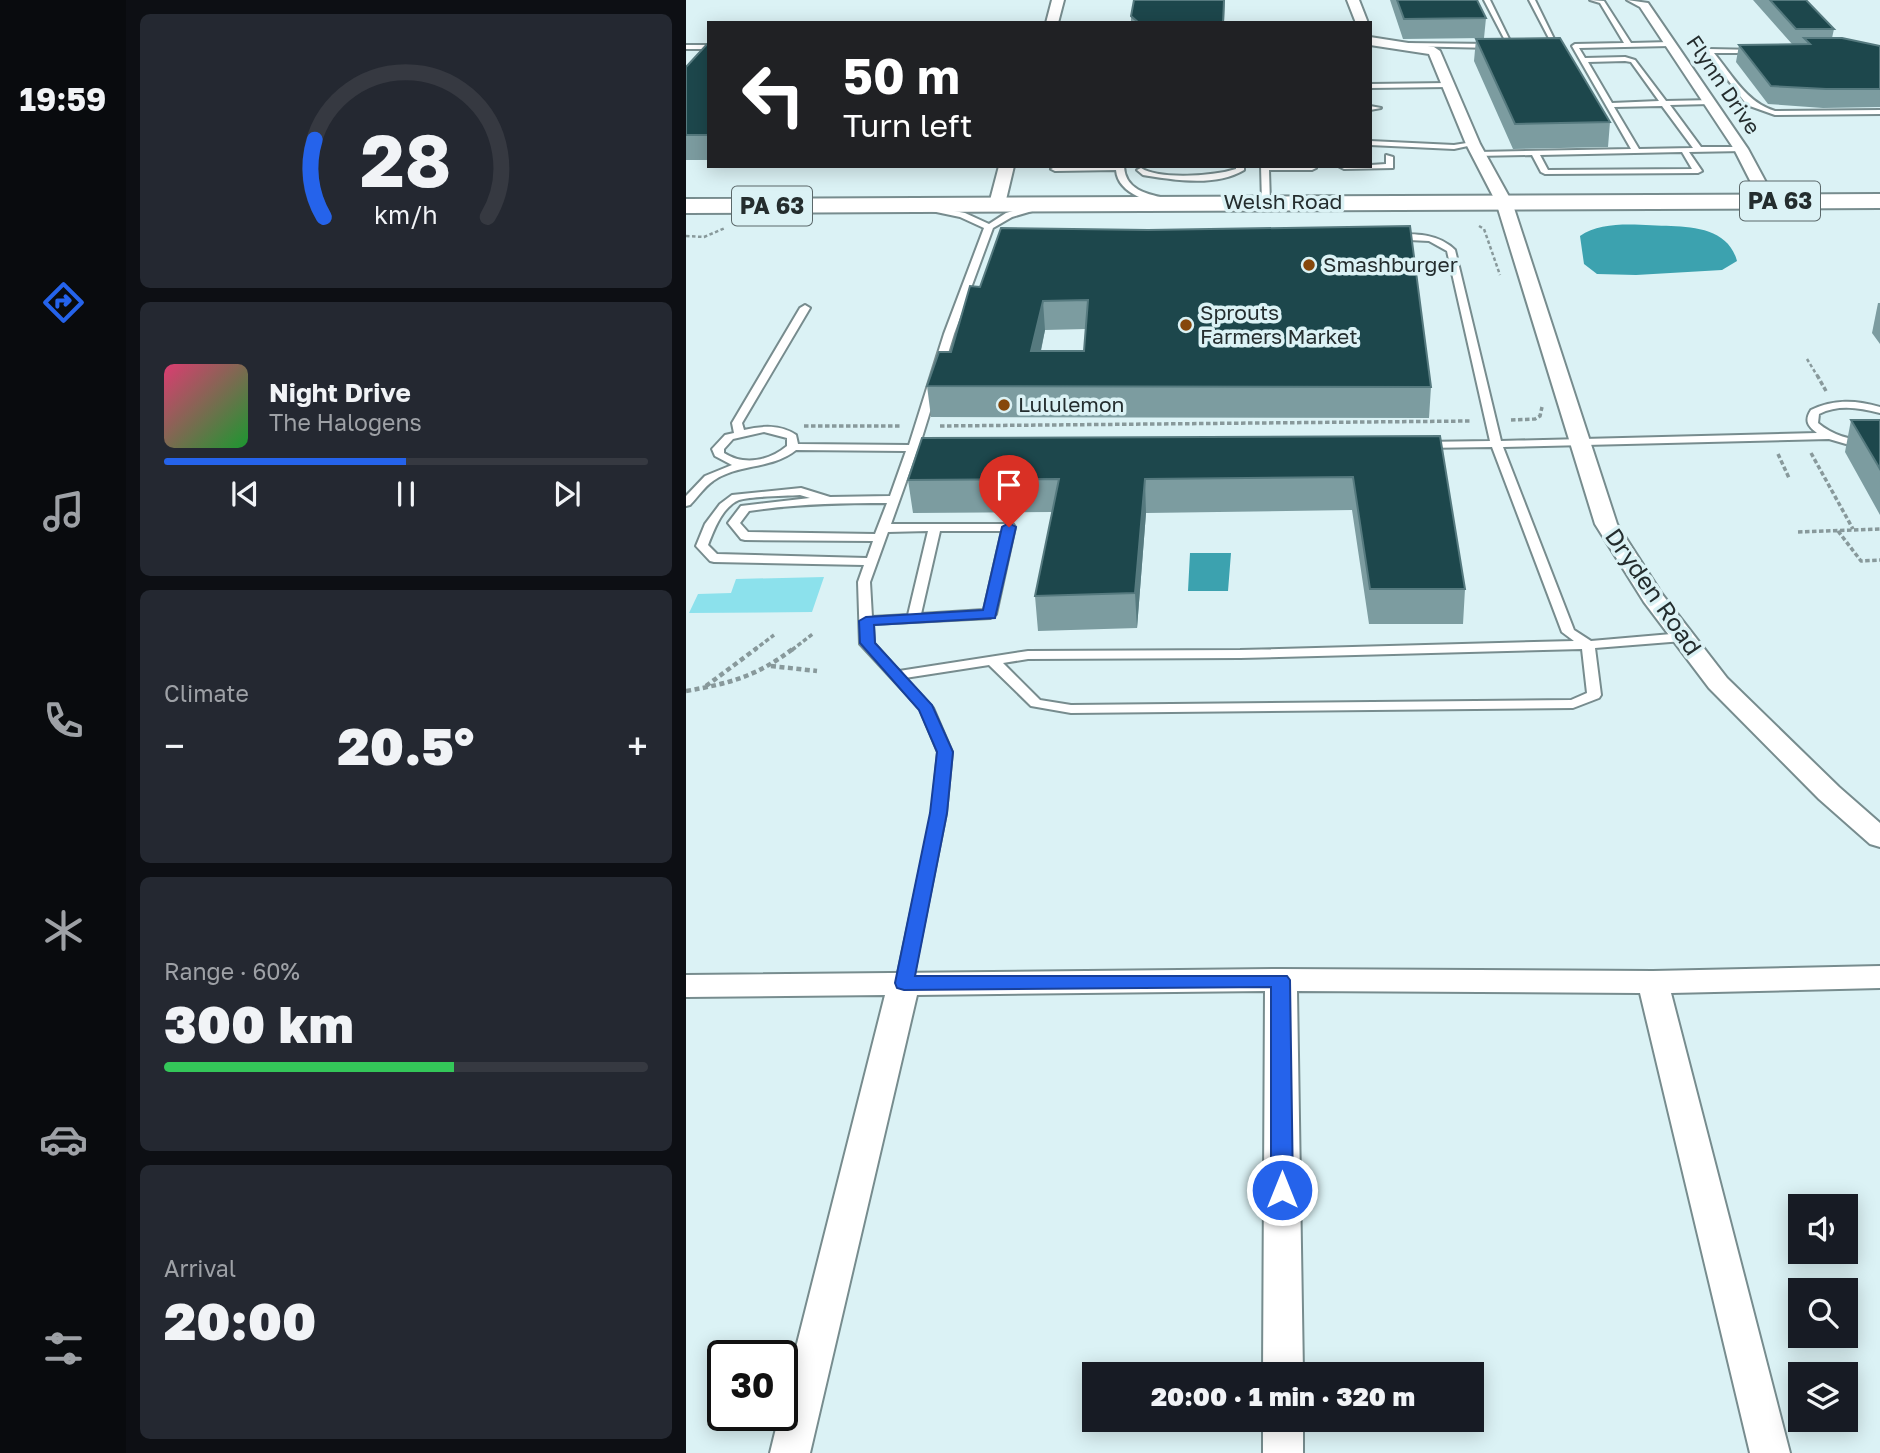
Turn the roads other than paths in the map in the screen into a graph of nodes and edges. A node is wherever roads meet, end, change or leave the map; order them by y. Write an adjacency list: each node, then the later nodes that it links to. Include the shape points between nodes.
1 (1058, 0): 7 (street)
2 (1353, 0): 8 (street)
3 (1487, 0): 13 (lane)
4 (1532, 0): 16 (lane)
5 (1593, 0): 12 (lane, via 1602,2)
6 (1633, 0): 10 (street, Flynn Drive, via 1644,5)
7 (1053, 21)
8 (1361, 21)
9 (1372, 41): 11 (street)
10 (1670, 44): 12 (lane); 24 (street, Flynn Drive)
11 (1405, 45): 13 (lane); 22 (street, via 1434,51)
12 (1629, 45): 17 (lane)
13 (1511, 46): 14 (lane)
14 (1522, 46)
15 (1545, 46): 16 (lane)
16 (1556, 46): 17 (lane)
17 (1575, 46): 21 (lane)
18 (686, 47): 19 (lane)
19 (707, 47)
20 (1763, 51): 27 (lane, via 1709,51 1750,103 1764,110)
21 (1583, 60): 25 (lane, via 1633,61); 26 (lane)
22 (1448, 85): 23 (lane); 29 (street)
23 (1372, 86)
24 (1710, 102): 25 (lane); 30 (street, Flynn Drive)
25 (1664, 103): 26 (lane); 32 (lane)
26 (1608, 104): 33 (lane)
27 (1880, 112)
28 (1372, 144): 29 (lane)
29 (1472, 147): 34 (lane); 47 (street)
30 (1741, 149): 32 (lane); 44 (street, Flynn Drive)
31 (1684, 150): 32 (lane); 33 (lane); 34 (lane, via 1698,171 1545,172)
32 (1699, 150)
33 (1637, 152): 34 (lane)
34 (1535, 153)
35 (1389, 157): 36 (lane, via 1390,166)
36 (1372, 166)
37 (1006, 168): 50 (street)
38 (1088, 168): 42 (lane)
39 (1120, 168): 46 (lane, via 1126,187)
40 (1240, 168): 43 (lane, via 1203,176 1164,176)
41 (1265, 168): 49 (lane)
42 (1055, 169)
43 (1141, 170)
44 (1768, 201): 45 (main road, Welsh Road / PA 63); 47 (main road, Welsh Road / PA 63)
45 (1880, 201)
46 (1171, 202): 48 (main road, Welsh Road / PA 63); 49 (main road, Welsh Road / PA 63)
47 (1504, 202): 49 (main road, Welsh Road / PA 63); 63 (street, Dryden Road)
48 (1046, 203): 50 (main road, Welsh Road / PA 63); 53 (lane)
49 (1266, 203)
50 (997, 204): 51 (main road, Welsh Road / PA 63)
51 (901, 205): 52 (main road, Welsh Road / PA 63); 53 (lane, via 962,215)
52 (686, 206)
53 (989, 227): 55 (lane)
54 (1383, 237): 62 (lane, via 1425,237 1451,250)
55 (985, 239): 56 (lane); 67 (lane)
56 (999, 239)
57 (804, 308): 59 (lane, via 737,423)
58 (1880, 410): 60 (lane, via 1847,404 1822,408 1815,412 1813,424)
59 (739, 433): 65 (lane, via 776,430 792,437); 68 (lane, via 722,443)
60 (1830, 436): 61 (lane); 63 (lane)
61 (1880, 443)
62 (1496, 444): 63 (lane); 64 (lane); 80 (lane, via 1569,632)
63 (1580, 444): 79 (street, Dryden Road, via 1606,524)
64 (1405, 445)
65 (793, 447): 67 (lane); 69 (lane, via 779,457)
66 (944, 447): 67 (lane)
67 (913, 448): 72 (lane)
68 (719, 454): 69 (lane); 70 (lane)
69 (744, 463): 70 (lane)
70 (709, 478): 73 (lane)
71 (826, 499): 72 (lane); 75 (lane, via 745,508 734,523 745,536); 76 (lane, via 801,491 736,497 709,527 702,545 714,558)
72 (894, 500): 75 (lane)
73 (686, 503)
74 (935, 528): 75 (lane); 77 (lane); 77 (lane, via 1009,527 990,614)
75 (882, 533): 76 (lane)
76 (872, 562): 78 (lane, via 864,582)
77 (914, 618): 78 (lane)
78 (866, 621): 82 (lane, via 867,643)
79 (1683, 637): 80 (lane); 83 (street, Dryden Road, via 1718,683)
80 (1588, 645): 81 (lane, via 1028,655); 81 (lane, via 1594,695 1573,704 1072,709 1036,703)
81 (993, 661): 82 (lane)
82 (896, 674): 87 (lane, via 926,708 945,752 939,813)
83 (1880, 838)
84 (1880, 977): 86 (street)
85 (1281, 980): 86 (street); 87 (street); 89 (street)
86 (1653, 982): 93 (street)
87 (904, 983): 88 (street); 91 (street)
88 (686, 986)
89 (1283, 1362)
90 (1283, 1432): 92 (street)
91 (790, 1453)
92 (1283, 1453)
93 (1770, 1453)

